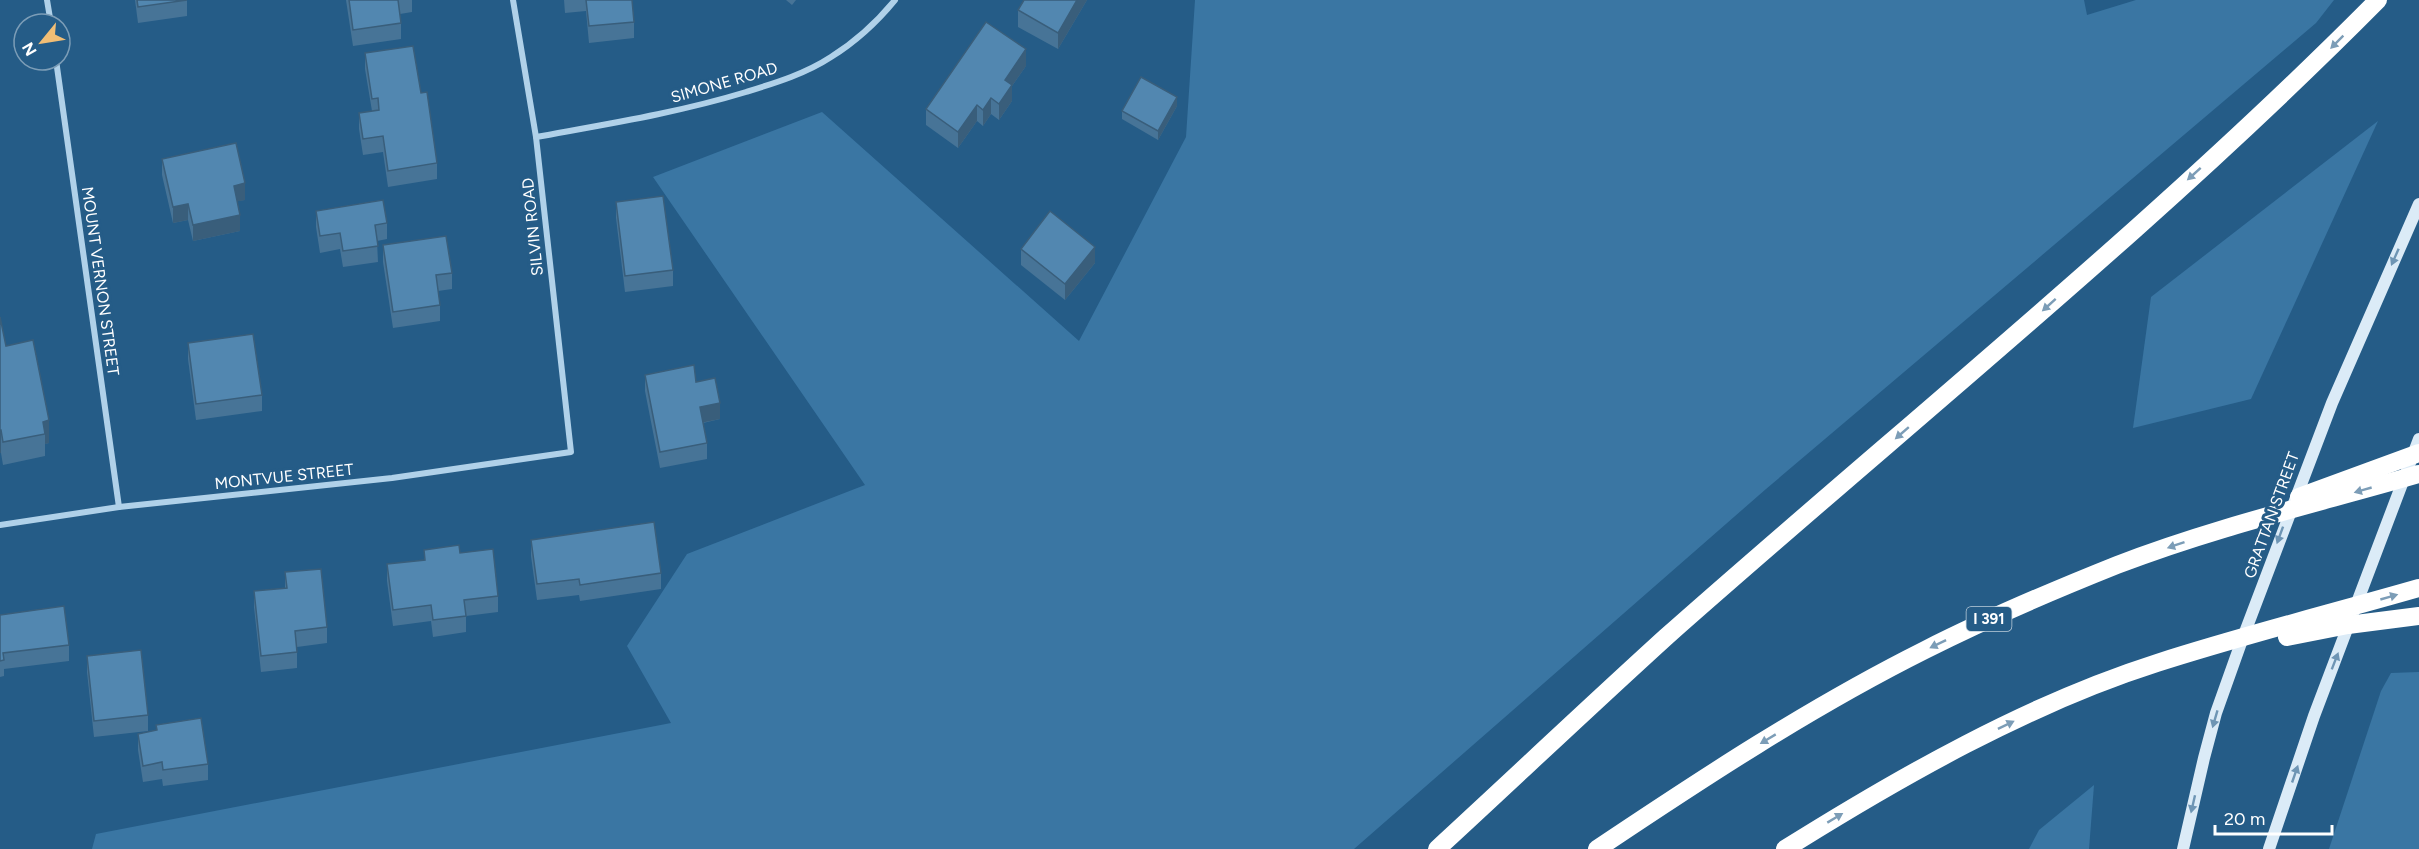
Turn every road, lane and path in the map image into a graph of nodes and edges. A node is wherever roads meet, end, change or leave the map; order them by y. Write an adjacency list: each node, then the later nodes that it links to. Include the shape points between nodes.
1 (513, 0): 5 (street, SILVIN ROAD)
2 (896, 0): 5 (street, SIMONE ROAD, via 859,37 798,74 664,114)
3 (2378, 0): 17 (highway, one-way to 17, via 2295,84 2010,340 1666,638)
4 (58, 72): 11 (street, MOUNT VERNON STREET)
5 (536, 137): 8 (street, SILVIN ROAD)
6 (2419, 204): 20 (main road, GRATTAN STREET, one-way to 20, via 2332,403 2242,640 2216,713)
7 (2419, 439): 21 (main road, one-way to 7, via 2314,716)
8 (571, 452): 11 (street, MONTVUE STREET, via 392,478)
9 (2419, 453): 13 (highway)
10 (2419, 474): 13 (highway, I 391, one-way to 13)
11 (119, 507): 12 (street, MONTVUE STREET)
12 (0, 525)
13 (2206, 535): 18 (highway, I 391, one-way to 18, via 2077,581 1924,651 1733,760)
14 (2419, 588): 16 (highway, one-way to 14)
15 (2419, 616): 16 (highway, via 2348,625)
16 (2156, 663): 19 (highway, one-way to 16, via 1958,748)
17 (1437, 849)
18 (1597, 849)
19 (1785, 849)
20 (2183, 849)
21 (2269, 849)

